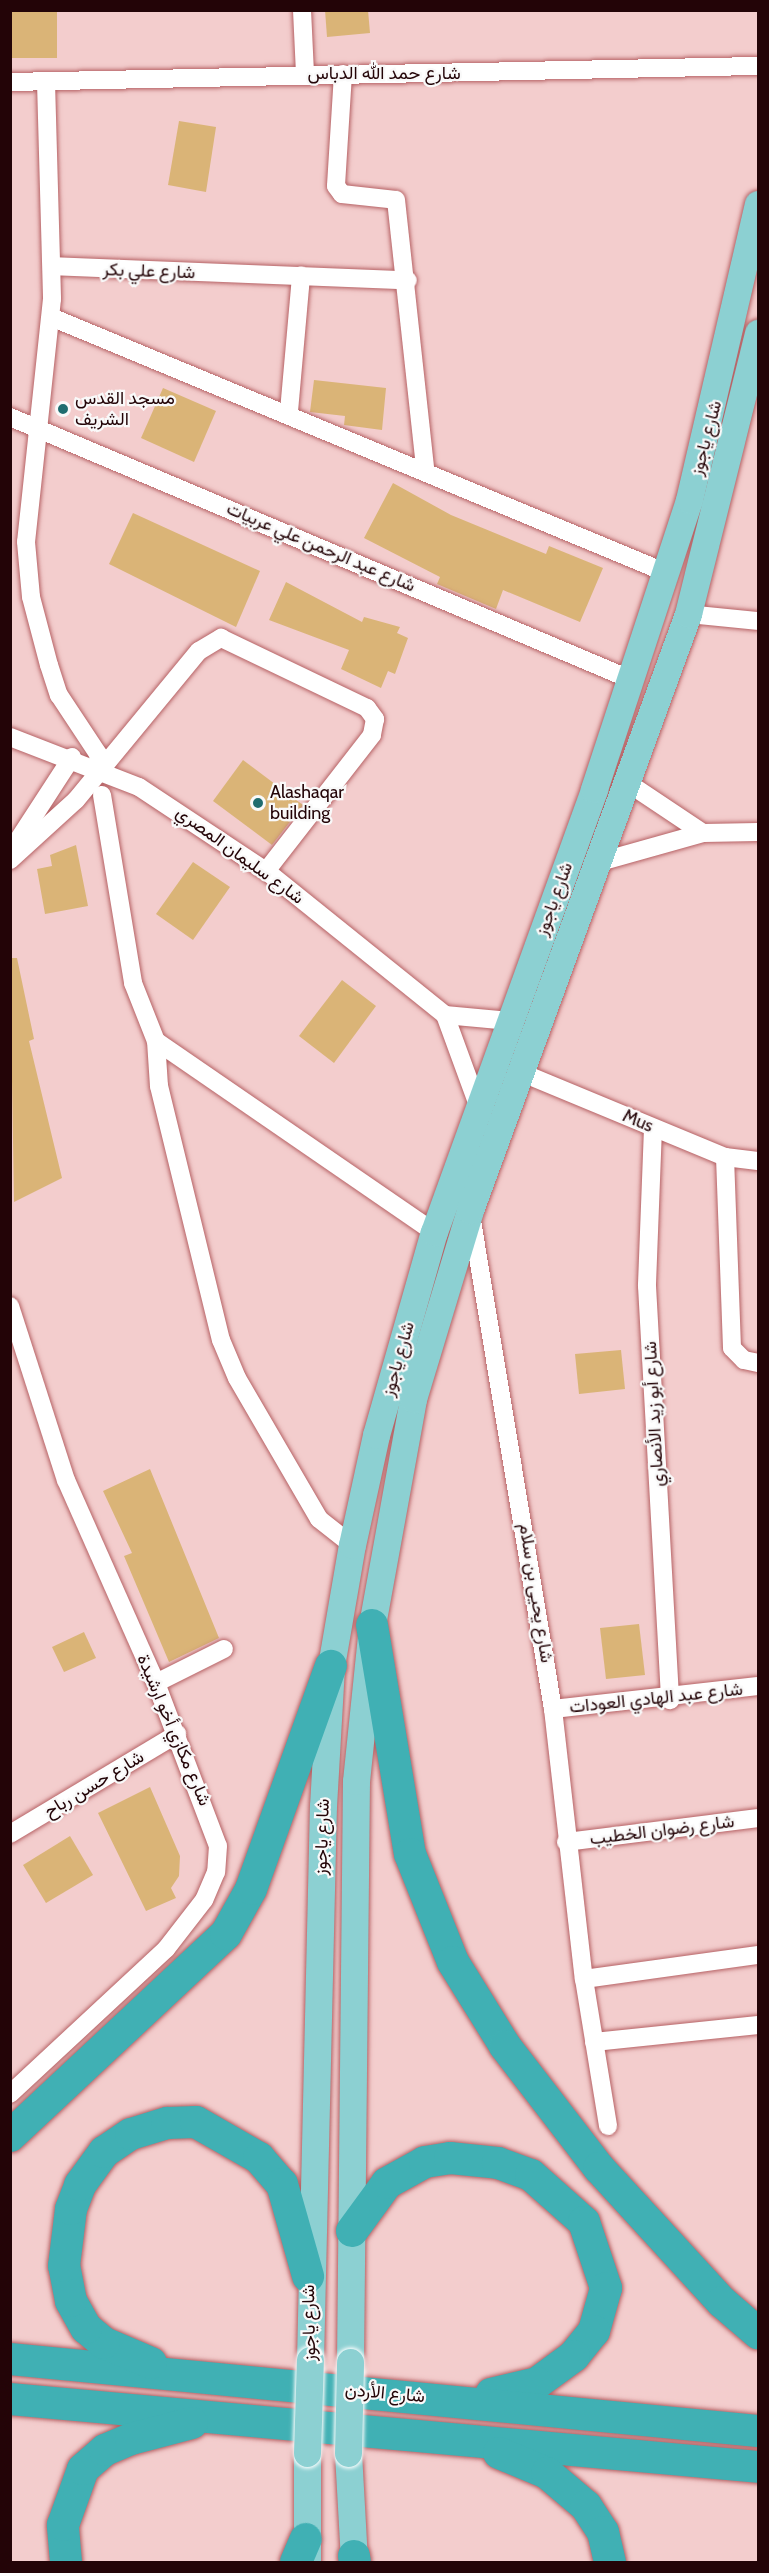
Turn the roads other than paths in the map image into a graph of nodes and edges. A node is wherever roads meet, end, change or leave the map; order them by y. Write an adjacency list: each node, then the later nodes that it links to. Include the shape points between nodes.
1 (302, 10): 3 (street)
2 (759, 66): 4 (street, شارع حمد الله الدباس)
3 (305, 73): 4 (street, شارع حمد الله الدباس); 6 (street, شارع حمد الله الدباس)
4 (343, 74): 10 (street, via 336,186 342,194 396,201)
5 (10, 82): 6 (street, شارع حمد الله الدباس)
6 (46, 82): 8 (street)
7 (759, 204): 17 (main road, شارع ياجوز, via 704,450)
8 (52, 266): 9 (street, شارع علي بكر); 11 (street)
9 (301, 276): 10 (street, شارع علي بكر); 13 (street)
10 (408, 280): 16 (street)
11 (51, 317): 13 (street); 15 (street)
12 (759, 333): 18 (main road, شارع ياجوز)
13 (289, 411): 16 (street)
14 (10, 417): 15 (street, شارع عبد الرحمن علي عربيات)
15 (41, 427): 20 (street, شارع عبد الرحمن علي عربيات); 23 (street, via 28,506 31,597 59,695 98,754)
16 (425, 469): 17 (street)
17 (667, 573): 20 (main road, شارع ياجوز)
18 (688, 614): 19 (street); 24 (main road, شارع ياجوز)
19 (759, 621)
20 (632, 680): 35 (main road, شارع ياجوز)
21 (10, 737): 22 (street, شارع سليمان المصري)
22 (72, 757): 23 (street, شارع سليمان المصري); 30 (street)
23 (101, 770): 25 (street, شارع سليمان المصري); 27 (street); 33 (street, via 213,639 231,639 367,708 375,719 372,735)
24 (628, 783): 29 (street); 32 (main road, شارع ياجوز)
25 (139, 787): 26 (street); 33 (street, شارع سليمان المصري)
26 (102, 795): 27 (street); 36 (street, via 133,983)
27 (76, 800): 31 (street)
28 (759, 832): 29 (street)
29 (703, 833): 32 (street)
30 (10, 852)
31 (10, 860)
32 (596, 863): 37 (main road, شارع ياجوز)
33 (266, 871): 34 (street, شارع سليمان المصري)
34 (445, 1015): 35 (street); 38 (street)
35 (510, 1021): 38 (main road, شارع ياجوز)
36 (156, 1041): 43 (street); 46 (street, via 159,1086 221,1340 237,1378 319,1519)
37 (520, 1072): 39 (street, Mus); 42 (main road, شارع ياجوز)
38 (479, 1108): 43 (main road, شارع ياجوز)
39 (653, 1128): 40 (street, Mus); 52 (street, شارع أبو زيد الأنصاري, via 647,1286)
40 (725, 1157): 41 (street, Mus); 45 (street, via 732,1348 744,1360)
41 (759, 1161)
42 (470, 1210): 47 (main road, شارع ياجوز, via 414,1399); 53 (street, شارع يحيى بن سلام)
43 (434, 1232): 46 (main road, شارع ياجوز, via 376,1435)
44 (10, 1306): 50 (street, شارع مكازي أخو ارشيدة, via 66,1480)
45 (759, 1363)
46 (352, 1545): 49 (main road, شارع ياجوز)
47 (372, 1625): 65 (main road, شارع ياجوز, via 356,1781); 67 (highway, via 410,1854 453,1962 505,2046 599,2168 722,2302)
48 (224, 1648): 50 (street)
49 (331, 1666): 64 (highway, via 251,1889 226,1934); 66 (main road, شارع ياجوز)
50 (156, 1683): 54 (street, شارع مكازي أخو ارشيدة)
51 (759, 1686): 52 (street, شارع عبد الهادي العودات)
52 (670, 1700): 53 (street, شارع عبد الهادي العودات)
53 (553, 1709): 57 (street, شارع يحيى بن سلام)
54 (177, 1734): 56 (street, شارع حسن رباح); 62 (street, شارع مكازي أخو ارشيدة, via 218,1846 216,1872 204,1900 136,1980)
55 (759, 1818): 57 (street, شارع رضوان الخطيب)
56 (12, 1830)
57 (567, 1842): 59 (street, شارع يحيى بن سلام)
58 (759, 1955): 59 (street)
59 (584, 1979): 61 (street, شارع يحيى بن سلام)
60 (759, 2025): 61 (street)
61 (594, 2042): 63 (street, شارع يحيى بن سلام)
62 (10, 2094)
63 (608, 2126)
64 (10, 2136)
65 (352, 2231): 71 (highway, via 387,2183 425,2162 450,2157 498,2163 531,2175 584,2222 606,2288 594,2331 574,2356 537,2383); 77 (main road, شارع ياجوز, bridge, via 348,2453)
66 (309, 2276): 69 (highway, via 282,2184 234,2140 186,2121 149,2126 111,2146 91,2168 71,2209 64,2266 71,2301 86,2328 104,2343); 76 (main road, شارع ياجوز, bridge)
67 (759, 2333)
68 (10, 2359): 69 (highway, شارع الأردن)
69 (189, 2375): 71 (highway, شارع الأردن)
70 (10, 2399): 72 (highway)
71 (467, 2400): 73 (highway, شارع الأردن)
72 (222, 2417): 74 (highway); 78 (highway, via 131,2439 83,2469 63,2524)
73 (759, 2431)
74 (458, 2439): 75 (highway); 79 (highway, via 523,2461 565,2486 603,2532)
75 (759, 2467)
76 (303, 2555)
77 (355, 2560)
78 (66, 2562)
79 (610, 2562)

